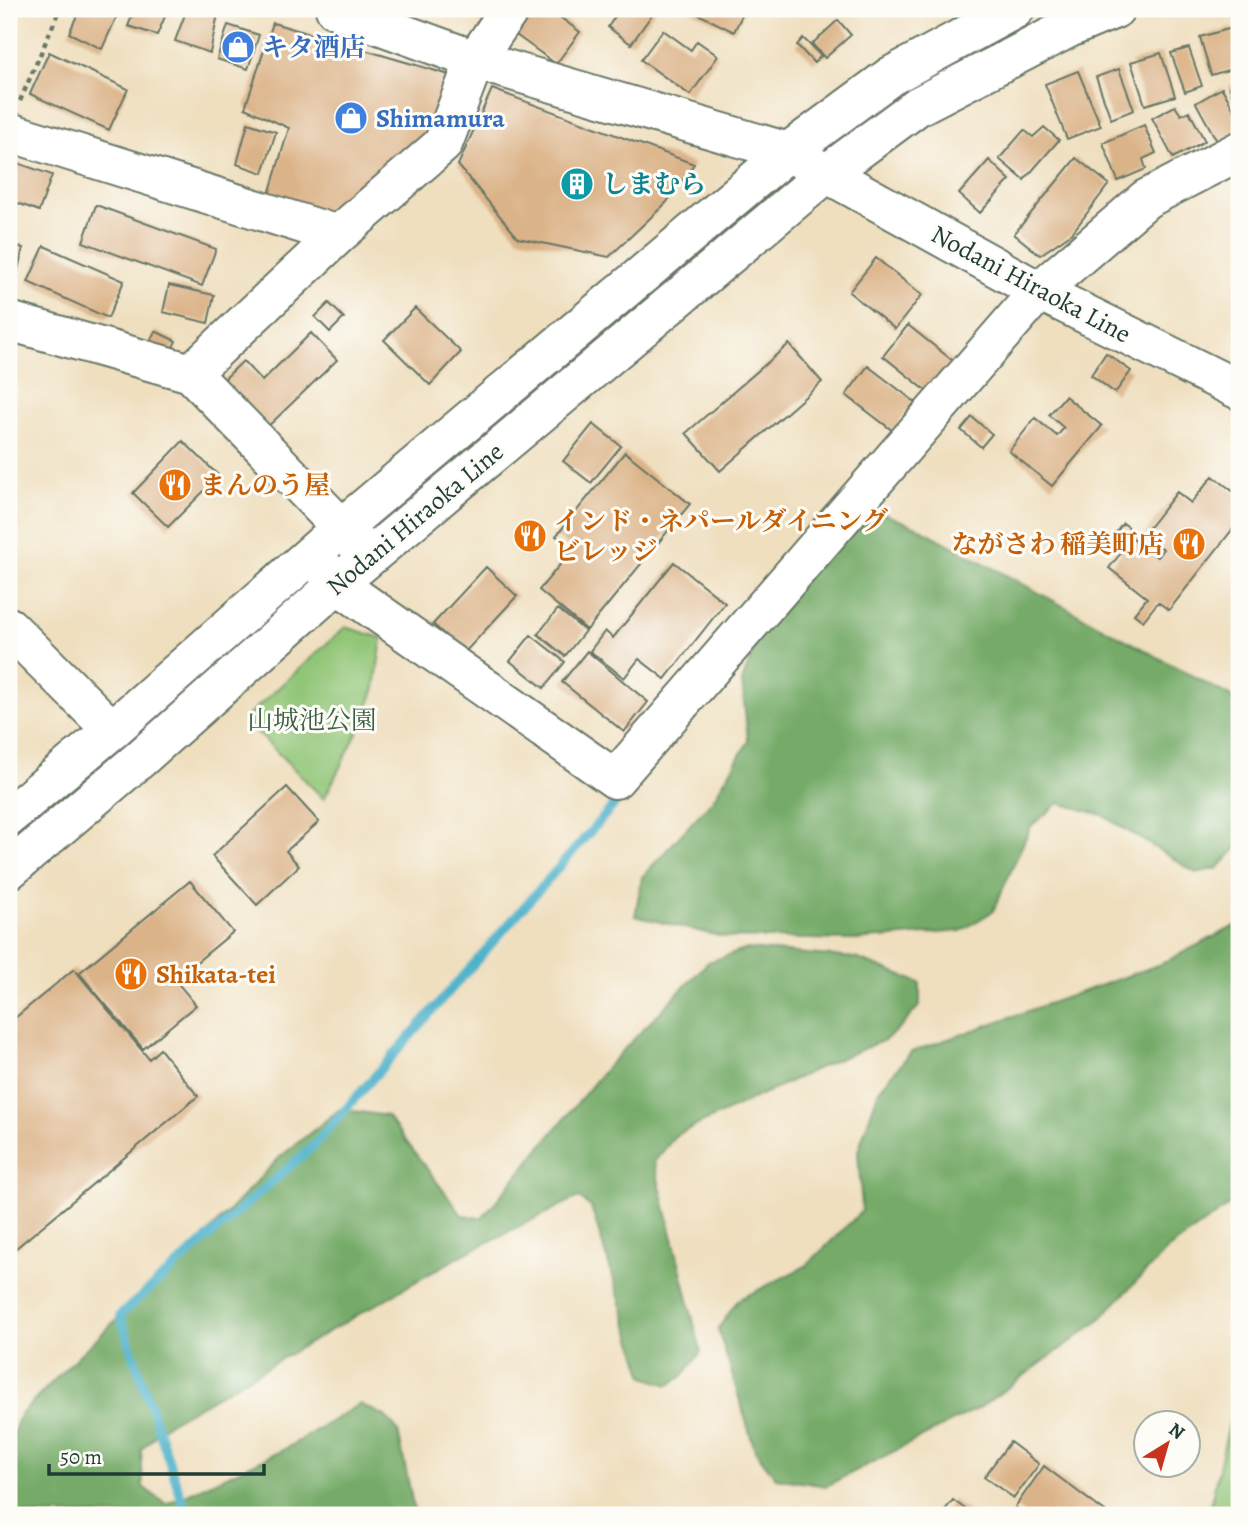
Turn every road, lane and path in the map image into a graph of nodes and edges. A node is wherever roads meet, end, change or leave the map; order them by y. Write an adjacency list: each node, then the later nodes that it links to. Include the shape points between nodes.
1 (61, 9): 7 (path)
2 (335, 9): 6 (street)
3 (510, 9): 6 (street)
4 (1115, 9): 10 (street, via 918,106)
5 (1003, 12): 9 (street, via 891,76)
6 (475, 60): 9 (street); 11 (street, via 443,144)
7 (14, 118): 11 (street)
8 (1239, 151): 12 (street, via 1146,199)
9 (788, 152): 10 (street, Nodani Hiraoka Line); 16 (street, Nodani Hiraoka Line)
10 (826, 174): 12 (street, Nodani Hiraoka Line); 18 (street, Nodani Hiraoka Line)
11 (338, 234): 14 (street)
12 (1039, 291): 15 (street, Nodani Hiraoka Line); 19 (street, via 615,779)
13 (9, 321): 14 (street)
14 (191, 373): 16 (street)
15 (1239, 390)
16 (341, 528): 17 (street, Nodani Hiraoka Line); 18 (street)
17 (312, 553): 19 (street); 21 (street, Nodani Hiraoka Line)
18 (369, 557): 19 (street, Nodani Hiraoka Line)
19 (337, 584): 23 (street, Nodani Hiraoka Line)
20 (9, 627): 21 (street)
21 (112, 730): 22 (street, Nodani Hiraoka Line)
22 (9, 816)
23 (9, 870)

